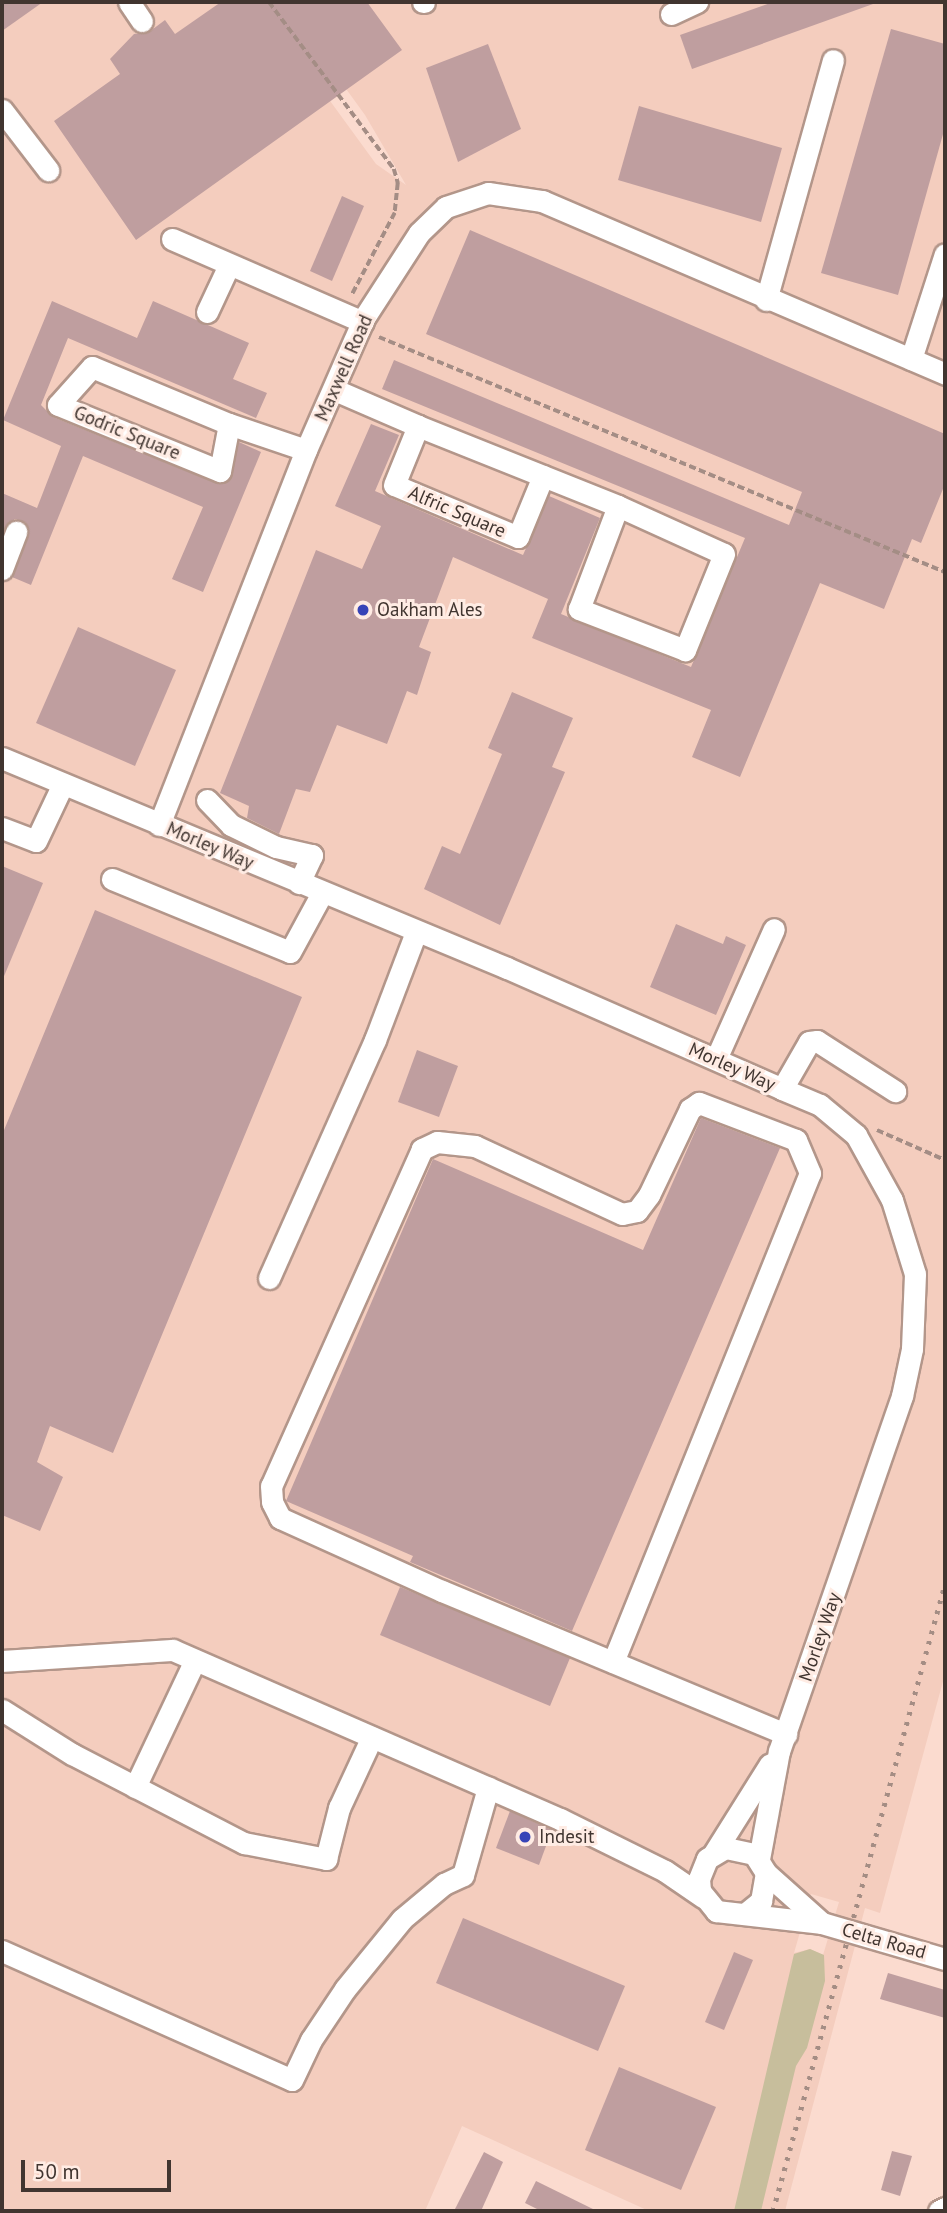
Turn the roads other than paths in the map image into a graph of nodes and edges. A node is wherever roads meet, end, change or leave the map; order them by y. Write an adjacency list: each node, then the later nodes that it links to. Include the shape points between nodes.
1 (129, 2): 4 (street)
2 (697, 2): 3 (street)
3 (671, 14)
4 (142, 21)
5 (833, 60): 11 (street)
6 (2, 110): 7 (street)
7 (48, 170)
8 (172, 239): 10 (street)
9 (945, 254): 14 (street)
10 (229, 265): 12 (street); 13 (street)
11 (766, 300): 13 (street, Maxwell Road, via 542,201 488,193 446,207 419,233); 14 (street, Maxwell Road)
12 (207, 312)
13 (359, 315): 16 (street, Maxwell Road)
14 (911, 359): 15 (street, Maxwell Road)
15 (945, 374)
16 (335, 390): 18 (street); 19 (street, Maxwell Road)
17 (229, 424): 17 (street, Godric Square, via 220,471 58,405 92,367); 19 (street, Godric Square)
18 (418, 426): 20 (street); 20 (street, Alfric Square, via 394,485 518,537)
19 (306, 450): 27 (street, Maxwell Road)
20 (543, 476): 21 (street)
21 (618, 506): 21 (street, via 724,554 685,650 579,608)
22 (16, 532): 23 (street)
23 (2, 569)
24 (2, 758): 25 (street, Morley Way)
25 (63, 784): 27 (street, Morley Way); 28 (street, via 36,841)
26 (207, 800): 30 (street, via 231,825 275,847 312,855)
27 (159, 825): 30 (street, Morley Way)
28 (2, 828)
29 (112, 879): 31 (street, via 290,952)
30 (299, 883): 31 (street, Morley Way)
31 (322, 893): 33 (street, Morley Way)
32 (774, 929): 34 (street)
33 (416, 932): 34 (street, Morley Way); 37 (street, via 375,1040)
34 (716, 1059): 35 (street, Morley Way)
35 (782, 1088): 36 (street, via 809,1042 817,1041); 43 (street, Morley Way, via 820,1105 856,1135 874,1163 905,1237 915,1274 917,1309 902,1396)
36 (895, 1091)
37 (269, 1278)
38 (195, 1660): 39 (street, via 173,1650); 42 (street); 44 (street)
39 (2, 1661)
40 (613, 1662): 40 (street, via 280,1518 271,1486 422,1149 437,1142 475,1146 622,1214 637,1211 649,1195 690,1109 699,1103 796,1140 810,1173); 43 (street)
41 (2, 1710): 44 (street)
42 (372, 1737): 44 (street, via 339,1808 326,1859 244,1843); 45 (street)
43 (782, 1742): 46 (street, Morley Way); 47 (street, Morley Way)
44 (135, 1787)
45 (488, 1788): 48 (street); 52 (street, via 463,1875 444,1884 402,1919 345,1989 311,2040 292,2080)
46 (708, 1861): 47 (street, via 737,1847); 48 (street); 49 (street)
47 (763, 1866): 50 (street, via 761,1901); 51 (street, Celta Road)
48 (665, 1871): 49 (street)
49 (703, 1897): 50 (street, via 722,1914)
50 (745, 1914): 51 (street, Celta Road)
51 (822, 1923): 53 (street, Celta Road)
52 (2, 1951)
53 (945, 1959)
54 (945, 2208): 55 (street)
55 (939, 2211)

